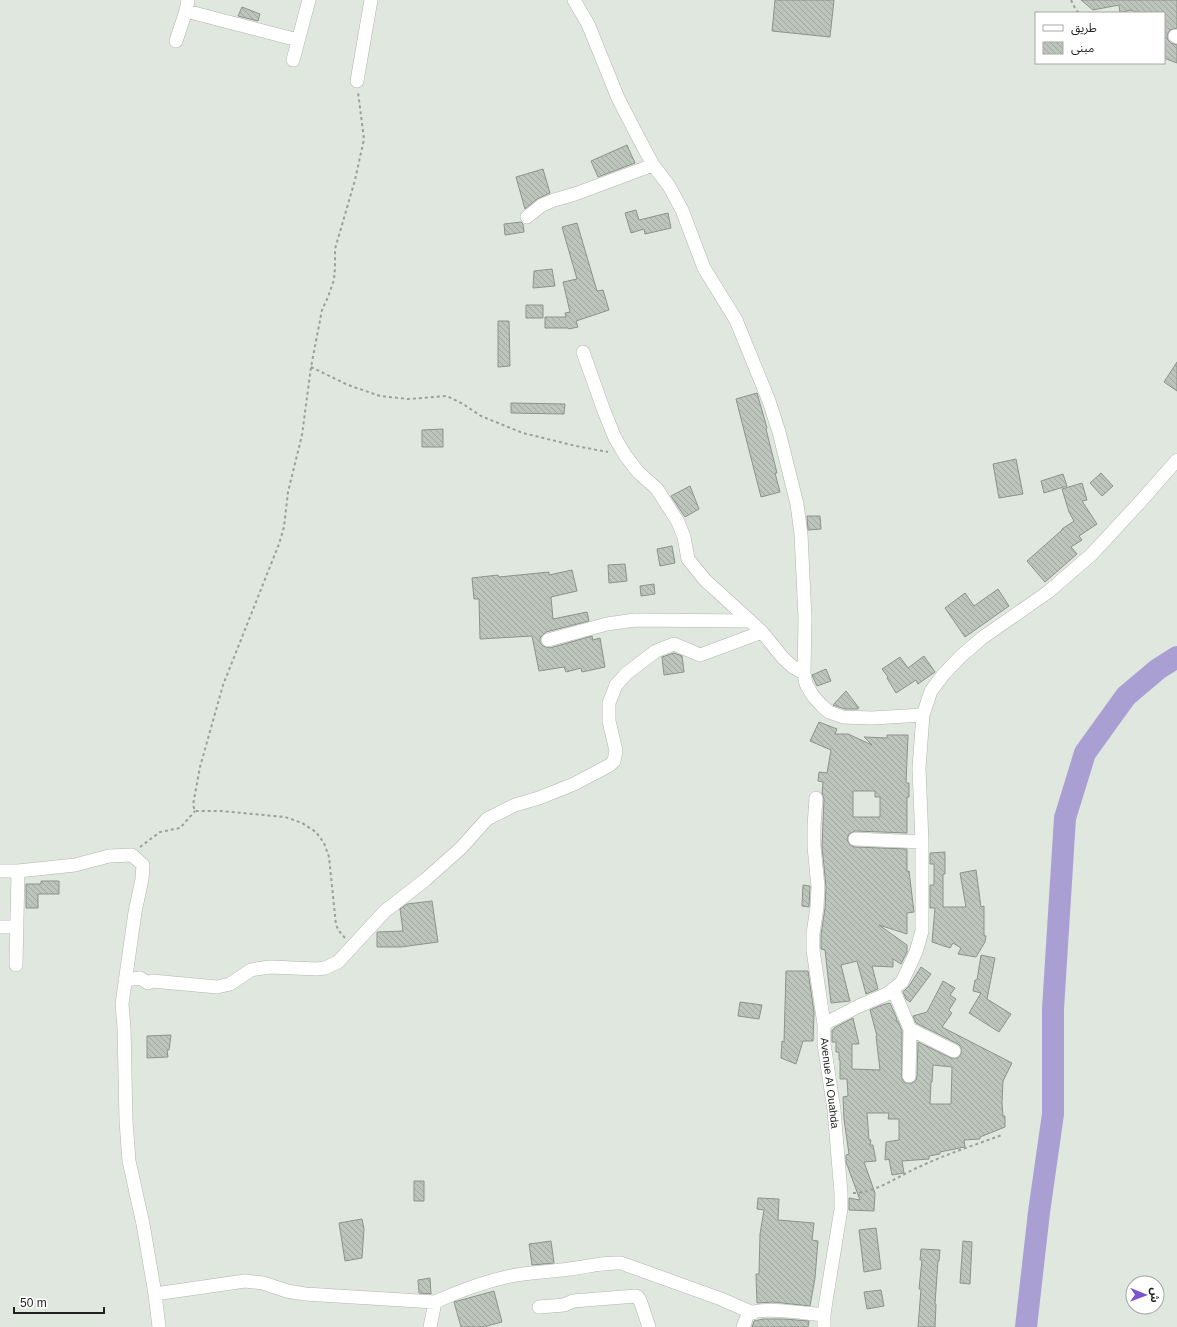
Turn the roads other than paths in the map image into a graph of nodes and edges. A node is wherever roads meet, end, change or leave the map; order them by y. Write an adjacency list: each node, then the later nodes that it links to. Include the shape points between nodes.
1 (309, 0): 5 (street)
2 (370, 0): 8 (street)
3 (574, 0): 9 (street, via 588,24 618,98)
4 (187, 5): 5 (street); 6 (street)
5 (298, 40): 7 (street)
6 (176, 41)
7 (293, 60)
8 (357, 80)
9 (653, 165): 10 (street, via 554,200 542,205); 16 (street, via 682,210 704,268 736,320 779,432 798,504)
10 (527, 217)
11 (583, 352): 13 (street, via 615,438 638,472 657,489 678,522 688,559 705,580)
12 (1177, 460): 17 (street, Avenue Al Ouahda, via 1091,554 1048,592 982,638 961,656 931,691)
13 (750, 621): 14 (street); 15 (street, via 635,620 607,624)
14 (762, 632): 16 (street, via 783,658); 26 (street, via 700,655 674,644 656,651 632,668 616,685 609,703 609,721 616,751 610,766 574,784 515,805 487,820 461,848 425,880 385,910 338,962 317,969 270,967 251,970 230,984 217,987 148,982 140,978)
15 (548, 640)
16 (804, 673): 17 (street, via 806,684 813,696 829,712 843,717)
17 (923, 715): 20 (street, Avenue Al Ouahda, via 919,768)
18 (816, 798): 28 (street, via 814,846 818,887 813,950)
19 (855, 839): 20 (street)
20 (922, 842): 27 (street, Avenue Al Ouahda, via 922,931 916,952 902,982)
21 (0, 871): 22 (street)
22 (18, 871): 24 (street); 26 (street, via 74,865 109,856 132,855 142,865 142,879)
23 (0, 927): 24 (street)
24 (16, 927): 25 (street)
25 (16, 965)
26 (125, 980): 32 (street, via 122,1004 129,1160)
27 (893, 989): 28 (street, Avenue Al Ouahda); 29 (street)
28 (824, 1024): 36 (street, Avenue Al Ouahda, via 841,1194)
29 (910, 1029): 30 (street); 31 (street)
30 (954, 1051)
31 (909, 1076)
32 (155, 1294): 33 (street, via 245,1281 264,1283 305,1294); 37 (street)
33 (435, 1302): 35 (street, via 510,1276 607,1262 621,1263); 38 (street)
34 (539, 1307): 39 (street, via 564,1305 573,1301 636,1296)
35 (753, 1313): 36 (street, via 768,1310); 40 (street, via 747,1317)
36 (824, 1321)
37 (159, 1327)
38 (430, 1327)
39 (649, 1327)
40 (743, 1327)

